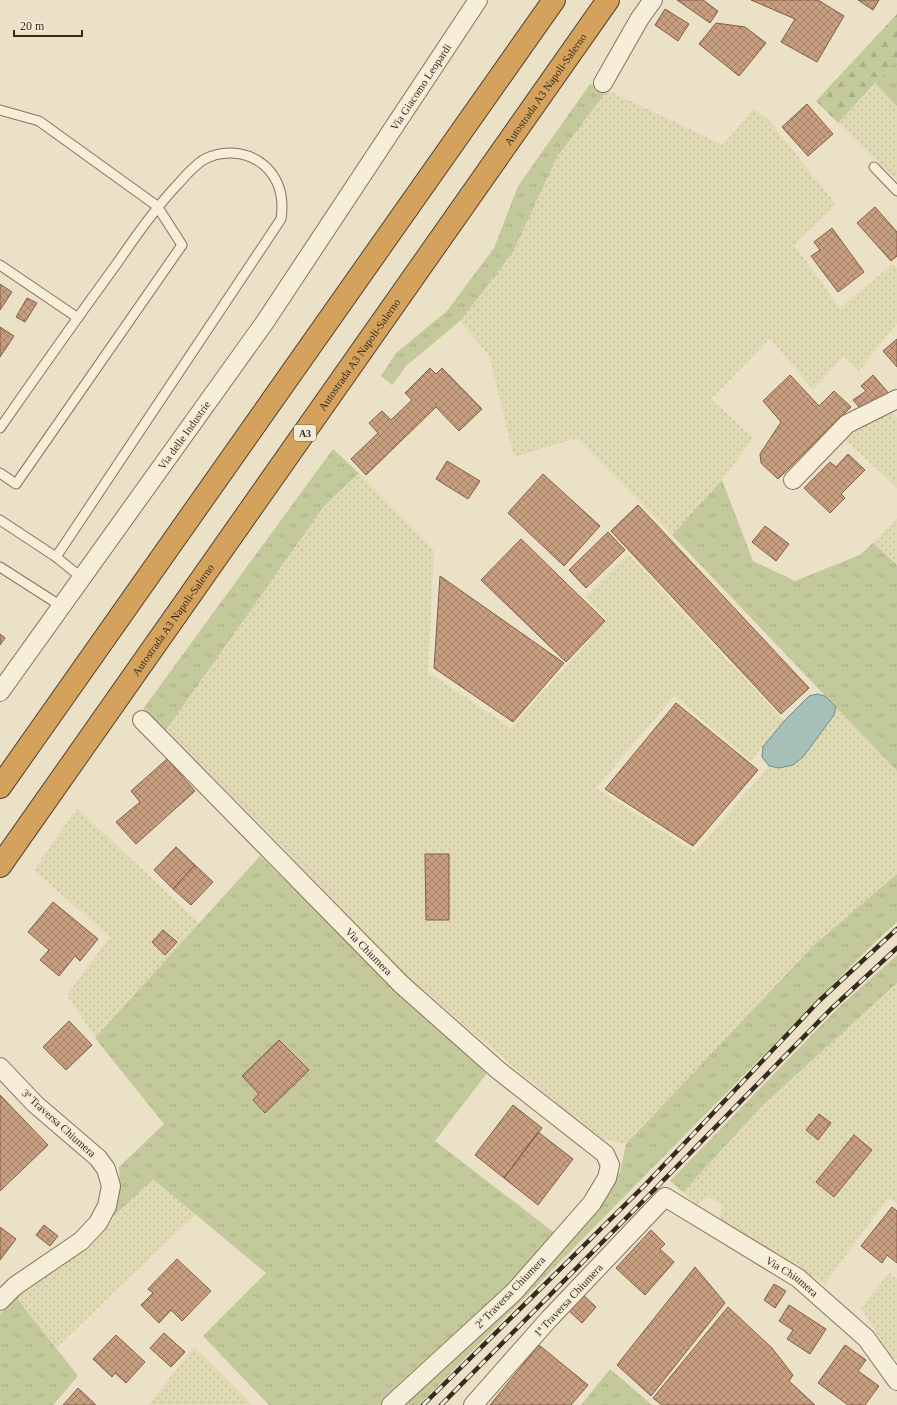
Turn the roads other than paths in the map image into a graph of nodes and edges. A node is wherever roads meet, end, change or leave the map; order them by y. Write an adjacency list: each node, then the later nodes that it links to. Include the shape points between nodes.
1 (478, 0): 8 (street, Via Giacomo Leopardi)
2 (554, 0): 24 (highway)
3 (608, 0): 25 (highway, Autostrada A3 Napoli-Salerno / A3)
4 (653, 0): 5 (street)
5 (603, 83)
6 (0, 110): 10 (lane, via 39,121)
7 (874, 167): 9 (lane)
8 (363, 175): 20 (street, Via delle Industrie, via 265,322)
9 (897, 191)
10 (157, 206): 12 (lane); 15 (lane, via 182,246 16,484); 18 (lane, via 202,160 225,153 237,153 249,156 269,170 277,181 283,206 281,219)
11 (0, 265): 12 (lane)
12 (78, 318): 14 (lane)
13 (897, 399): 16 (street, via 847,424)
14 (0, 428)
15 (0, 473)
16 (793, 480)
17 (0, 520): 18 (lane)
18 (56, 557): 20 (lane)
19 (0, 567): 21 (lane)
20 (82, 578): 21 (street, Via delle Industrie)
21 (61, 606): 22 (street, Via delle Industrie)
22 (0, 692)
23 (142, 720): 27 (street, Via Chiumera, via 402,985 498,1070 605,1154)
24 (0, 787)
25 (0, 866)
26 (0, 1067): 29 (street, 3ª Traversa Chiumera, via 35,1104 98,1158 106,1169 111,1186 107,1206 98,1223 81,1242 15,1286)
27 (610, 1165): 31 (street, 2ª Traversa Chiumera, via 607,1178 592,1203 514,1292)
28 (665, 1197): 30 (street, Via Chiumera, via 798,1278 866,1338); 32 (street, 1ª Traversa Chiumera, via 549,1319)
29 (0, 1301)
30 (897, 1381)
31 (391, 1405)
32 (473, 1405)

